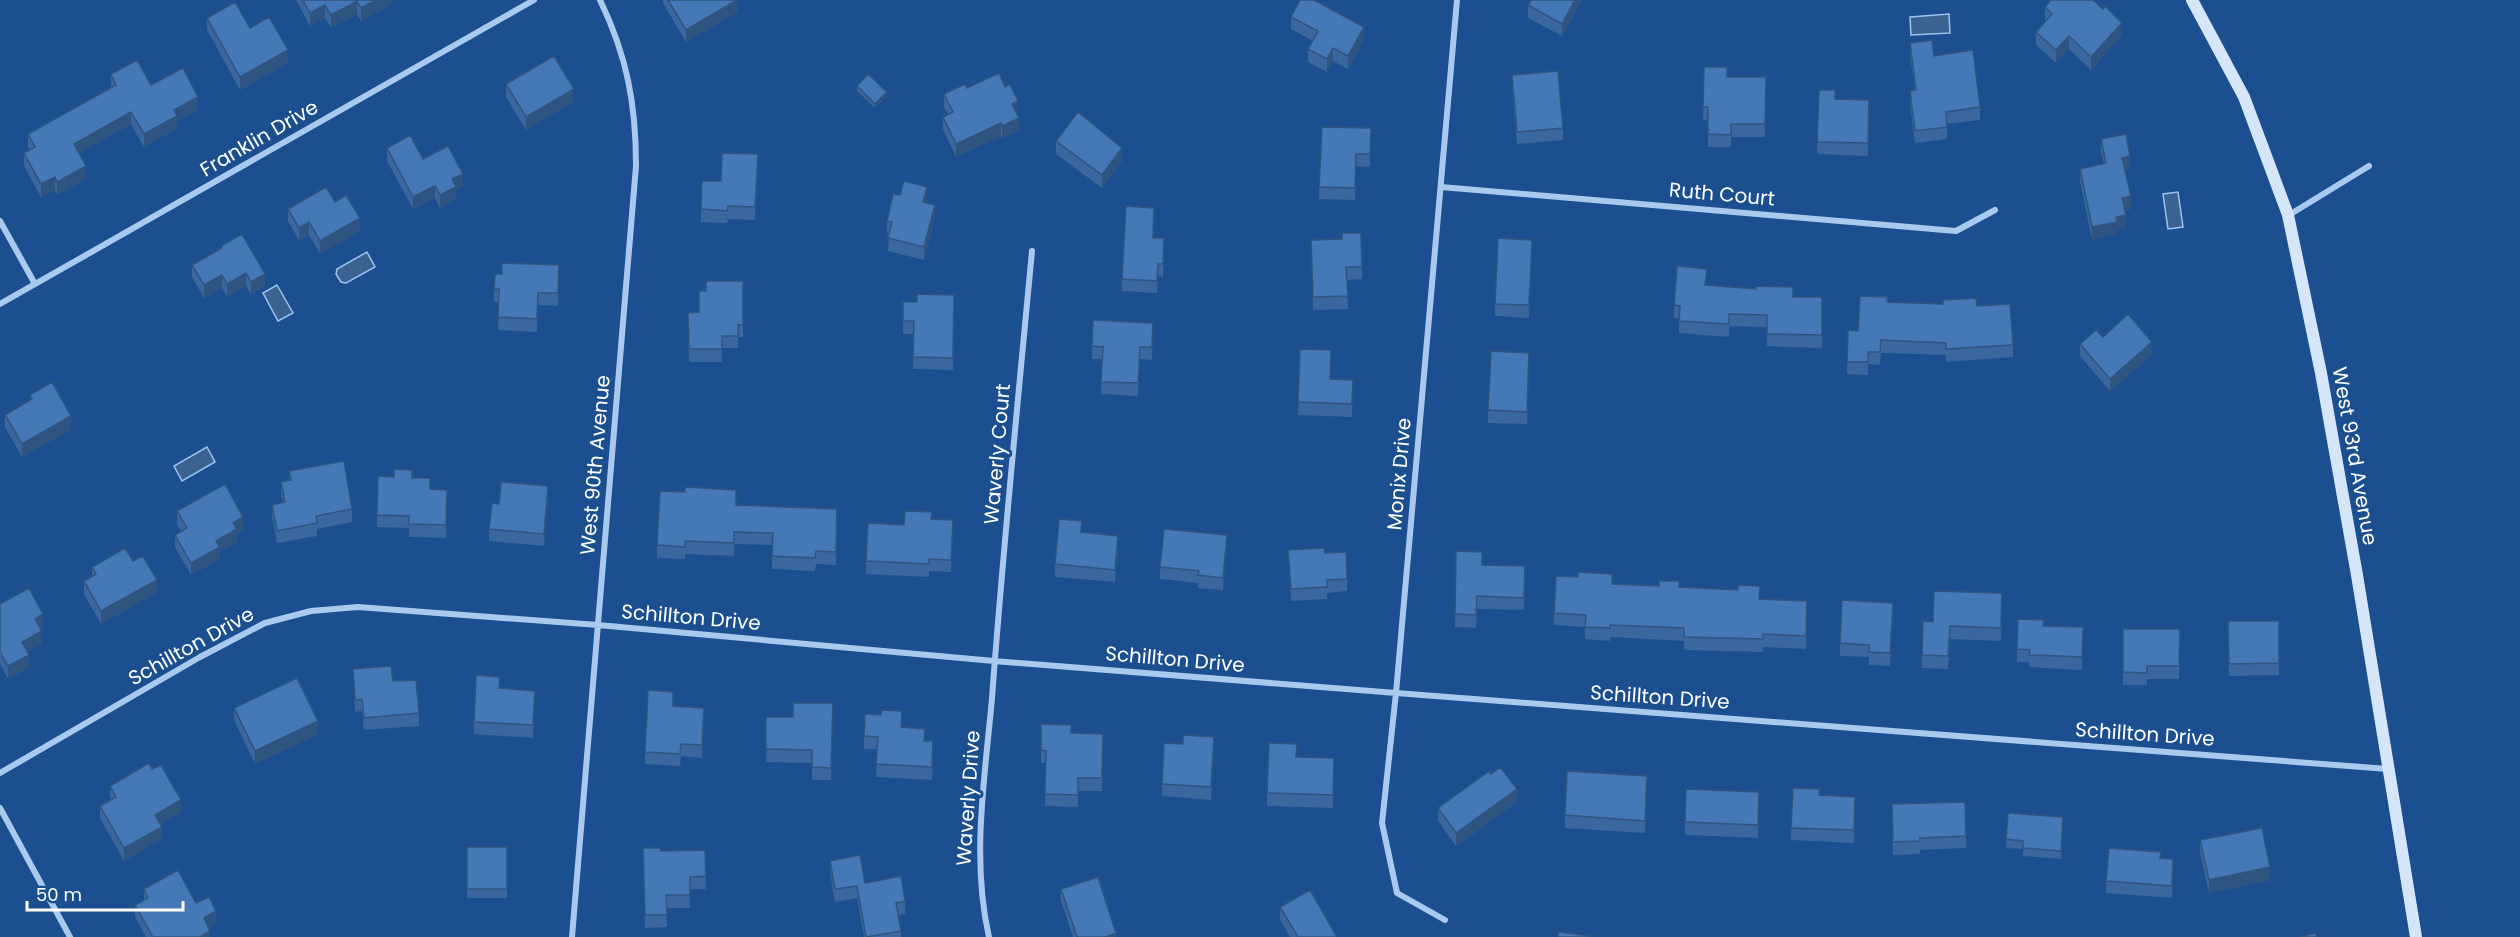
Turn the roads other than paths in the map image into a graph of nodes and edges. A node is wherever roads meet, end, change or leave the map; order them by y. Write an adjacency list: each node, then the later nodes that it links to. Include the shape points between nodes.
1 (534, 0): 11 (street, Franklin Drive)
2 (600, 0): 13 (street, West 90th Avenue, via 628,74 636,118 636,166)
3 (1458, 0): 6 (street, Monix Drive)
4 (2192, 0): 8 (street, West 93rd Avenue, via 2244,97)
5 (2369, 166): 8 (street)
6 (1441, 187): 7 (street, Ruth Court, via 1956,231); 15 (street, Monix Drive)
7 (1995, 210)
8 (2288, 215): 16 (street, West 93rd Avenue, via 2321,373)
9 (0, 221): 11 (street)
10 (1032, 251): 14 (street, Waverly Court)
11 (35, 284): 12 (street, Franklin Drive)
12 (0, 304)
13 (598, 625): 14 (street, Schillton Drive); 17 (street, Schillton Drive, via 358,607 311,611 265,623 243,634); 21 (street, West 90th Avenue)
14 (994, 661): 15 (street, Schillton Drive); 22 (street, Waverly Drive, via 980,851 981,893)
15 (1396, 693): 16 (street, Schillton Drive); 19 (street, Monix Drive, via 1382,823 1397,893)
16 (2389, 769): 23 (street, West 93rd Avenue)
17 (0, 773)
18 (0, 808): 20 (street)
19 (1445, 920)
20 (70, 937)
21 (572, 937)
22 (989, 937)
23 (2416, 937)

